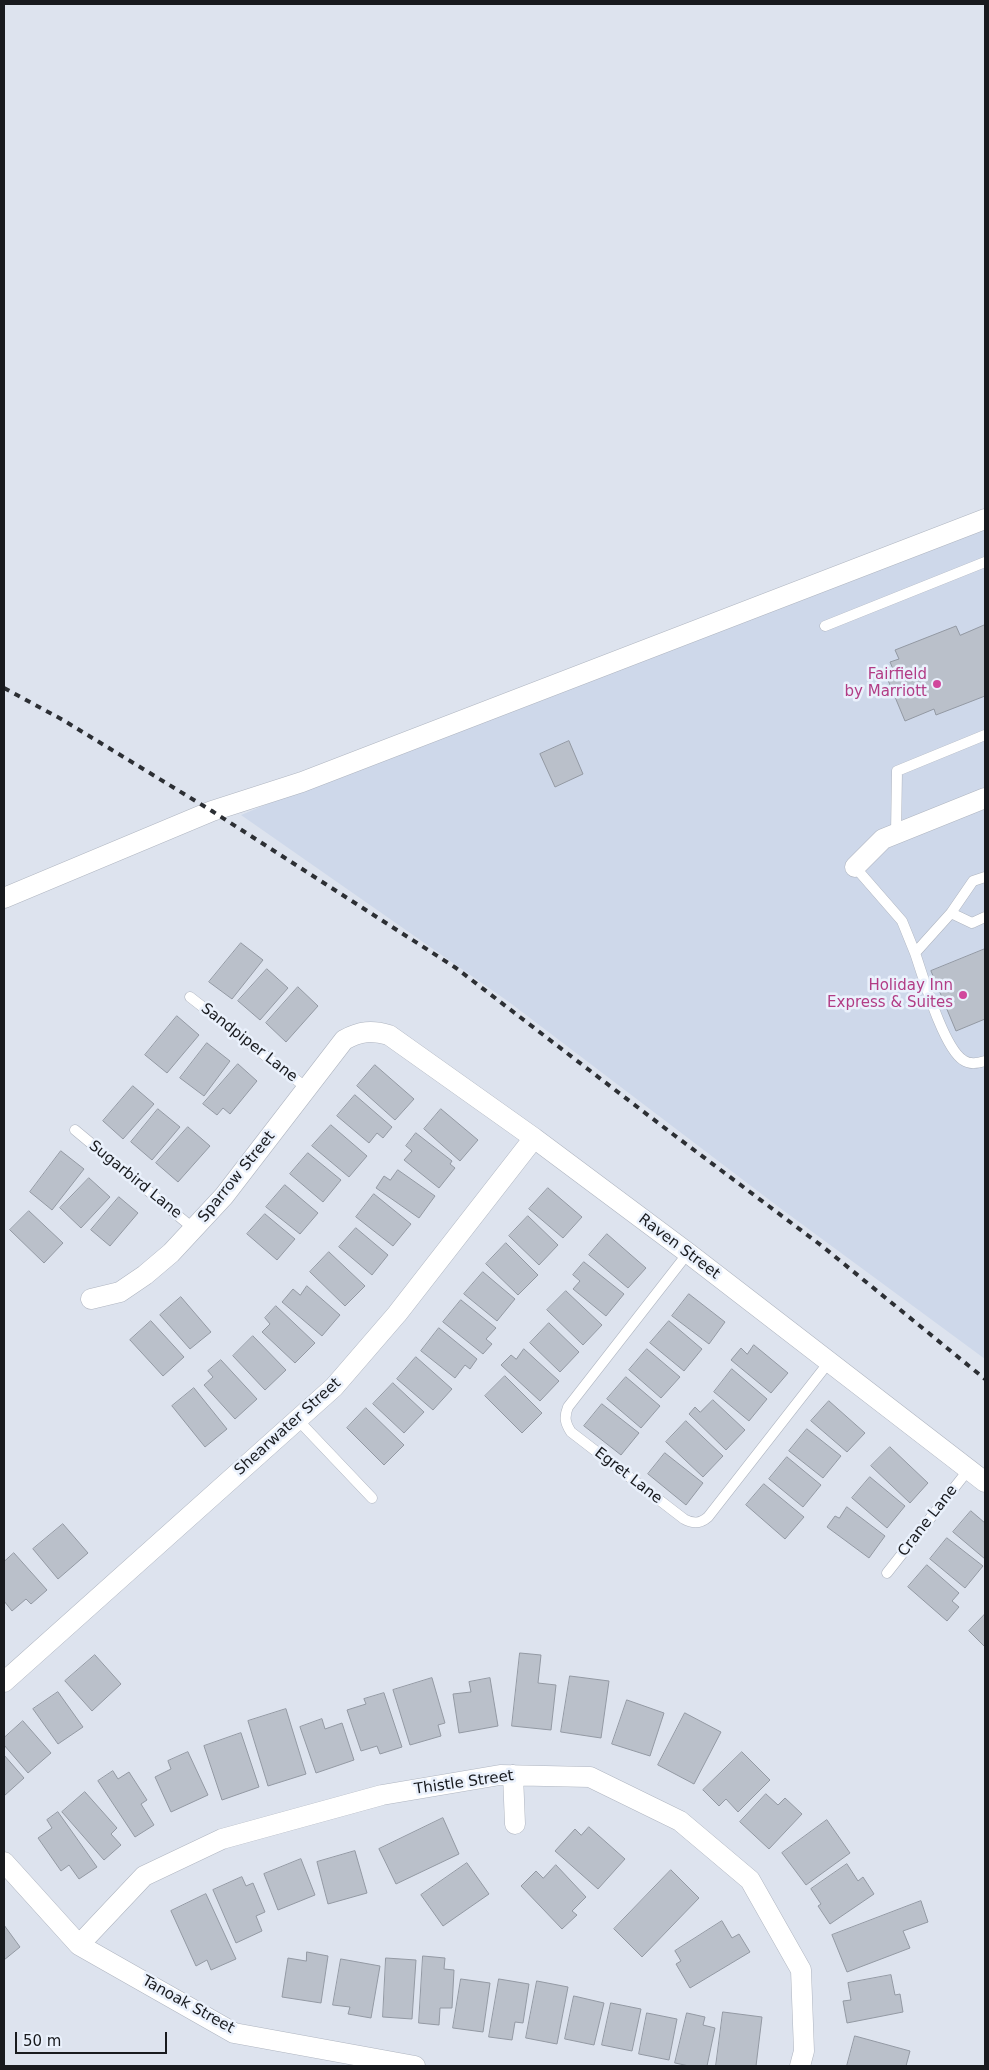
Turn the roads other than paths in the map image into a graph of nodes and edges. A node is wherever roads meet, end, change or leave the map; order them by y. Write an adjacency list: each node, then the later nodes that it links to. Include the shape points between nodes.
1 (985, 519): 9 (street, via 302,782 212,811)
2 (985, 562): 3 (lane)
3 (825, 626)
4 (985, 735): 6 (lane, via 897,771)
5 (985, 798): 6 (street)
6 (896, 834): 7 (street, via 883,839)
7 (855, 868): 12 (lane, via 902,921)
8 (985, 877): 10 (lane, via 973,881)
9 (4, 898)
10 (951, 914): 11 (lane, via 972,923); 12 (lane)
11 (985, 918)
12 (915, 953): 15 (lane, via 952,1047 962,1060 976,1064)
13 (190, 997): 16 (lane, Sandpiper Lane)
14 (363, 1032): 16 (street, Sparrow Street, via 344,1040); 18 (street, Raven Street, via 389,1035)
15 (985, 1061)
16 (308, 1089): 19 (street, Sparrow Street)
17 (75, 1130): 19 (lane, Sugarbird Lane)
18 (534, 1138): 20 (street, Raven Street); 23 (street, Shearwater Street, via 397,1314 334,1387)
19 (194, 1229): 21 (street, Sparrow Street, via 145,1275 120,1292)
20 (688, 1253): 22 (street, Raven Street); 22 (lane, Egret Lane, via 565,1415 571,1432 684,1519 695,1523 708,1517)
21 (91, 1300)
22 (830, 1362): 24 (street, Raven Street)
23 (298, 1420): 26 (lane); 28 (street, Shearwater Street)
24 (969, 1469): 25 (street, Raven Street); 27 (lane, Crane Lane)
25 (985, 1482)
26 (372, 1498)
27 (887, 1573)
28 (4, 1682)
29 (513, 1775): 30 (street); 32 (street, Thistle Street, via 382,1795 222,1839 144,1876); 35 (street, Thistle Street, via 590,1777 680,1821 750,1880 802,1970 804,2051)
30 (515, 1824)
31 (4, 1862): 32 (street, Tanoak Street)
32 (79, 1945): 33 (street, Tanoak Street, via 234,2033)
33 (365, 2061): 34 (street, Tanoak Street)
34 (415, 2066)
35 (800, 2066)

